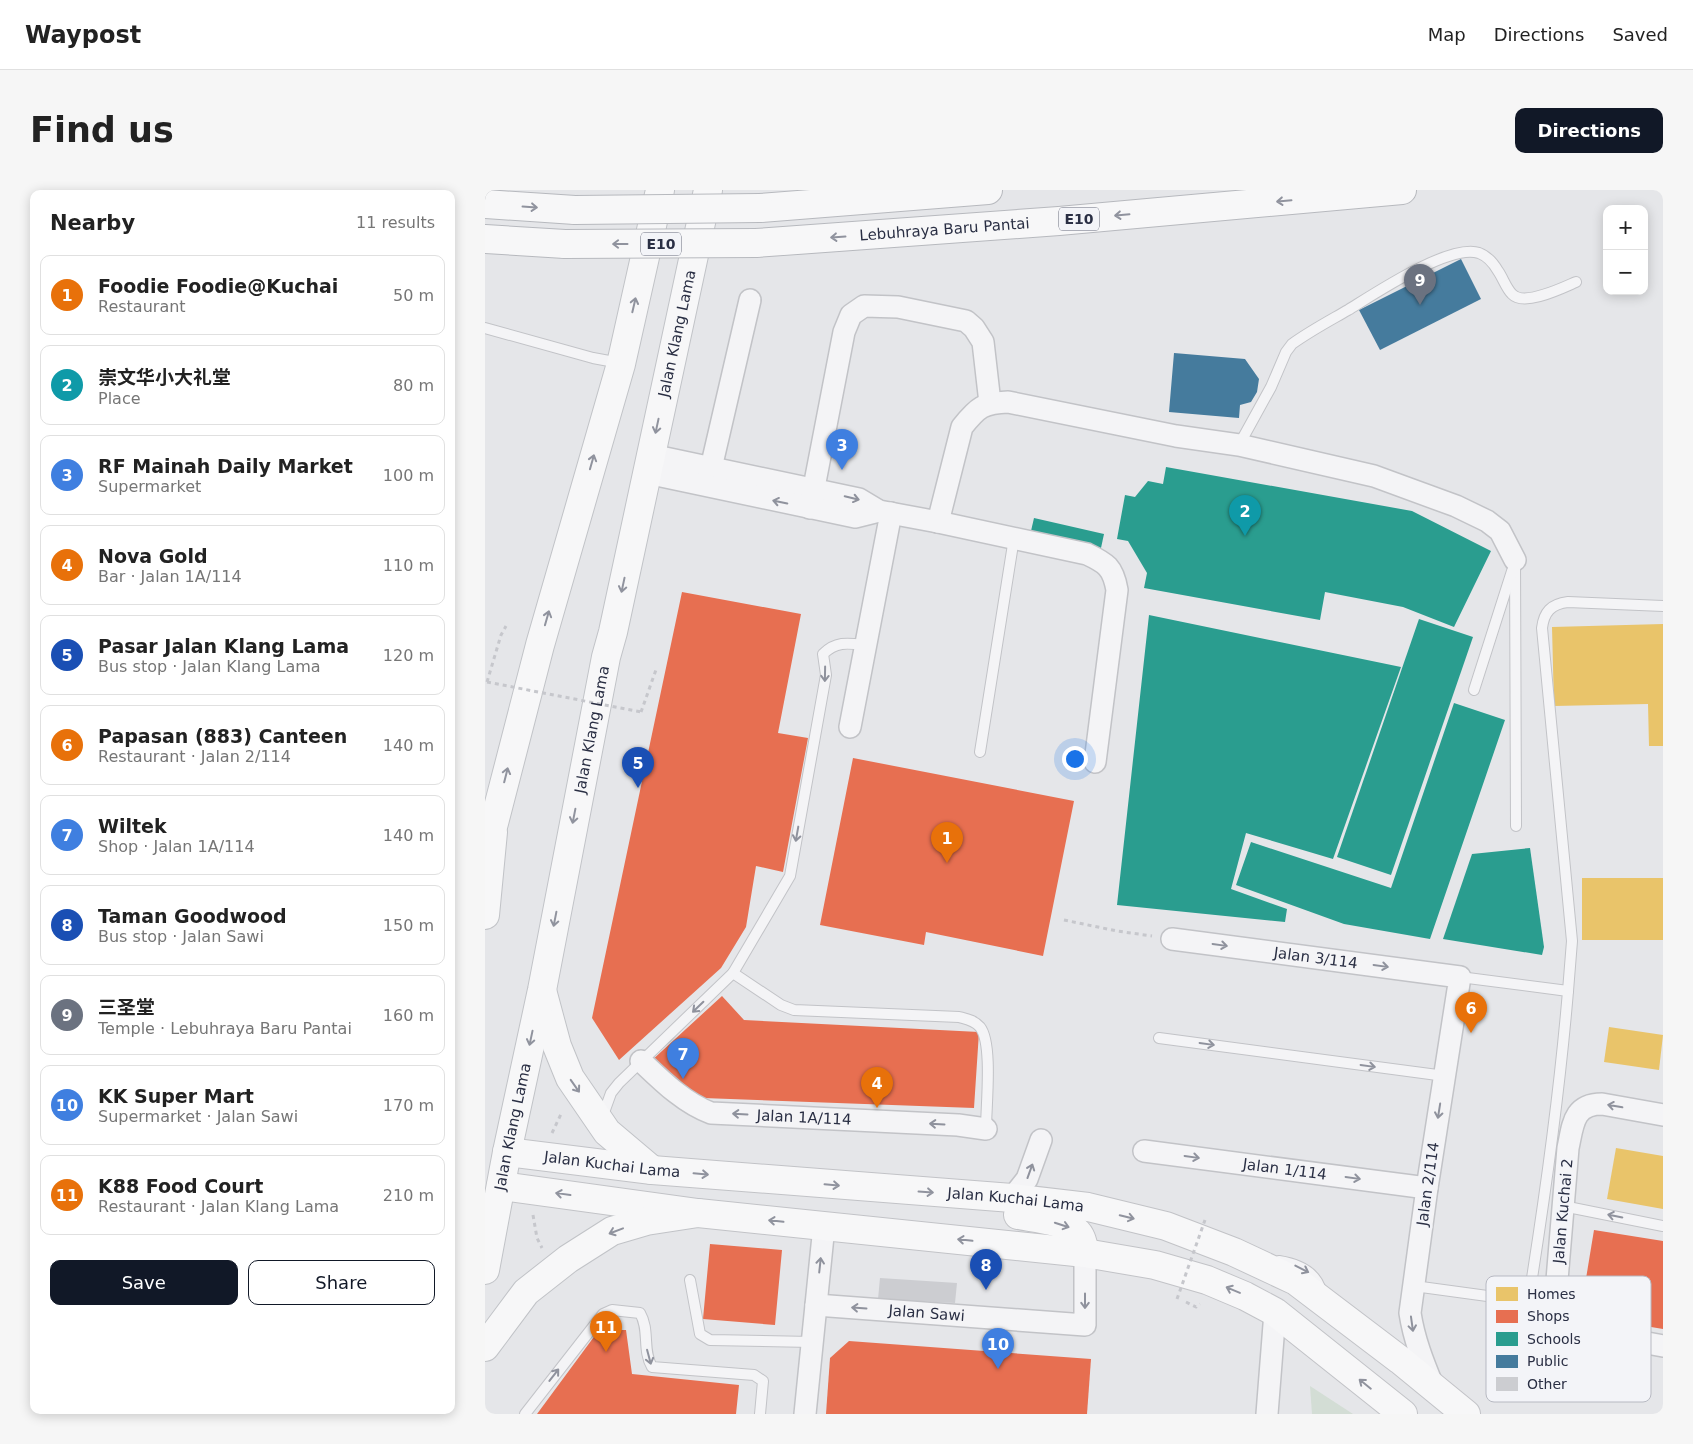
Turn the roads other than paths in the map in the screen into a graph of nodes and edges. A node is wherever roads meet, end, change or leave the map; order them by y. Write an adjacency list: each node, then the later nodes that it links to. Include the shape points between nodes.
1 (660, 190): 10 (main road, one-way to 1)
2 (707, 190): 13 (main road, Jalan Klang Lama, one-way to 13)
3 (988, 190): 5 (main road, one-way to 3, bridge, via 575,210 760,208)
4 (1402, 190): 6 (main road, Lebuhraya Baru Pantai / E10, one-way to 6, bridge, via 1059,221 756,243 565,244)
5 (485, 204)
6 (485, 239)
7 (1576, 282): 12 (lane, via 1533,298 1516,298 1492,262 1479,253 1462,252 1405,275 1292,344)
8 (749, 300): 14 (street)
9 (485, 328): 10 (lane)
10 (621, 364): 27 (main road, one-way to 10)
11 (990, 403): 12 (street, via 1009,402 1176,436); 15 (street, via 983,342 966,321 899,307 864,306 851,315 844,332); 17 (street, via 971,415 962,426)
12 (1239, 445): 19 (street, via 1373,476 1457,506 1500,531)
13 (649, 464): 14 (street); 15 (street, one-way to 13); 32 (main road, Jalan Klang Lama, one-way to 32, via 603,673)
14 (711, 468): 15 (street)
15 (811, 499): 16 (street, via 855,517)
16 (885, 512): 17 (street); 21 (street)
17 (938, 522): 18 (street)
18 (1014, 538): 24 (lane); 25 (street, via 1087,554 1104,563 1115,575 1117,590)
19 (1515, 560): 22 (lane); 26 (lane)
20 (1663, 606): 33 (lane, via 1557,603 1543,618 1572,941)
21 (865, 645): 23 (street); 30 (lane, one-way to 30, via 837,644 823,654 826,675 790,876)
22 (1474, 690)
23 (850, 727)
24 (980, 752)
25 (1095, 762)
26 (1516, 826)
27 (488, 838): 28 (main road)
28 (485, 915)
29 (1172, 939): 31 (street, Jalan 3/114, one-way to 31)
30 (733, 973): 35 (lane, one-way to 35); 39 (lane, via 781,1006 793,1010 970,1020 980,1027 988,1048)
31 (1460, 976): 33 (lane); 36 (street, Jalan 2/114)
32 (542, 990): 38 (main road, one-way to 38, via 569,1078); 42 (main road, Jalan Klang Lama, one-way to 42)
33 (1568, 991): 53 (lane, via 1561,1074)
34 (1159, 1038): 36 (lane, one-way to 36)
35 (641, 1061): 38 (lane, via 611,1093); 39 (street, Jalan 1A/114, one-way to 35, via 711,1113 698,1108 662,1082)
36 (1445, 1076): 45 (street, Jalan 2/114, one-way to 45)
37 (1663, 1115): 47 (street, Jalan Kuchai 2, one-way to 47, via 1602,1104 1592,1104 1577,1114 1569,1148)
38 (601, 1124): 43 (main road)
39 (986, 1129)
40 (1041, 1140): 46 (street, one-way to 40, via 1027,1180)
41 (1144, 1150): 45 (street, Jalan 1/114, one-way to 45)
42 (496, 1156): 43 (main road, Jalan Kuchai Lama); 44 (main road, Jalan Klang Lama)
43 (653, 1170): 46 (main road, Jalan Kuchai Lama, one-way to 46)
44 (493, 1184): 48 (main road, one-way to 44); 52 (main road, Jalan Klang Lama)
45 (1427, 1188): 56 (street, Jalan 2/114)
46 (999, 1197): 51 (main road, one-way to 51, via 997,1206 1008,1213 1076,1230); 62 (main road, Jalan Kuchai Lama, one-way to 62, via 1088,1207 1166,1226 1261,1264 1296,1281)
47 (1563, 1206): 50 (lane, one-way to 47); 54 (street, Jalan Kuchai 2)
48 (698, 1213): 49 (main road, one-way to 48); 61 (main road, one-way to 61, via 646,1221 612,1231 568,1259 526,1292)
49 (824, 1226): 51 (main road, one-way to 49); 58 (street, one-way to 49)
50 (1663, 1226)
51 (1085, 1252): 58 (street, Jalan Sawi, one-way to 58, via 1085,1325); 59 (main road, one-way to 51, via 1207,1280 1155,1265)
52 (485, 1270)
53 (1532, 1276)
54 (1557, 1276)
55 (690, 1280): 60 (lane, via 700,1334 710,1340)
56 (1414, 1286): 57 (lane); 62 (street, Jalan 2/114, one-way to 62, via 1413,1332)
57 (1486, 1296)
58 (816, 1304): 60 (street)
59 (1275, 1312): 66 (street); 67 (main road, one-way to 59)
60 (812, 1342): 65 (street)
61 (485, 1347)
62 (1434, 1389): 68 (main road, Jalan Kuchai Lama)
63 (525, 1414): 64 (lane, one-way to 64, via 603,1314 612,1310 640,1313 645,1321 647,1358 652,1367 754,1375 763,1381)
64 (760, 1414)
65 (805, 1414)
66 (1267, 1414)
67 (1403, 1414)
68 (1466, 1414)

